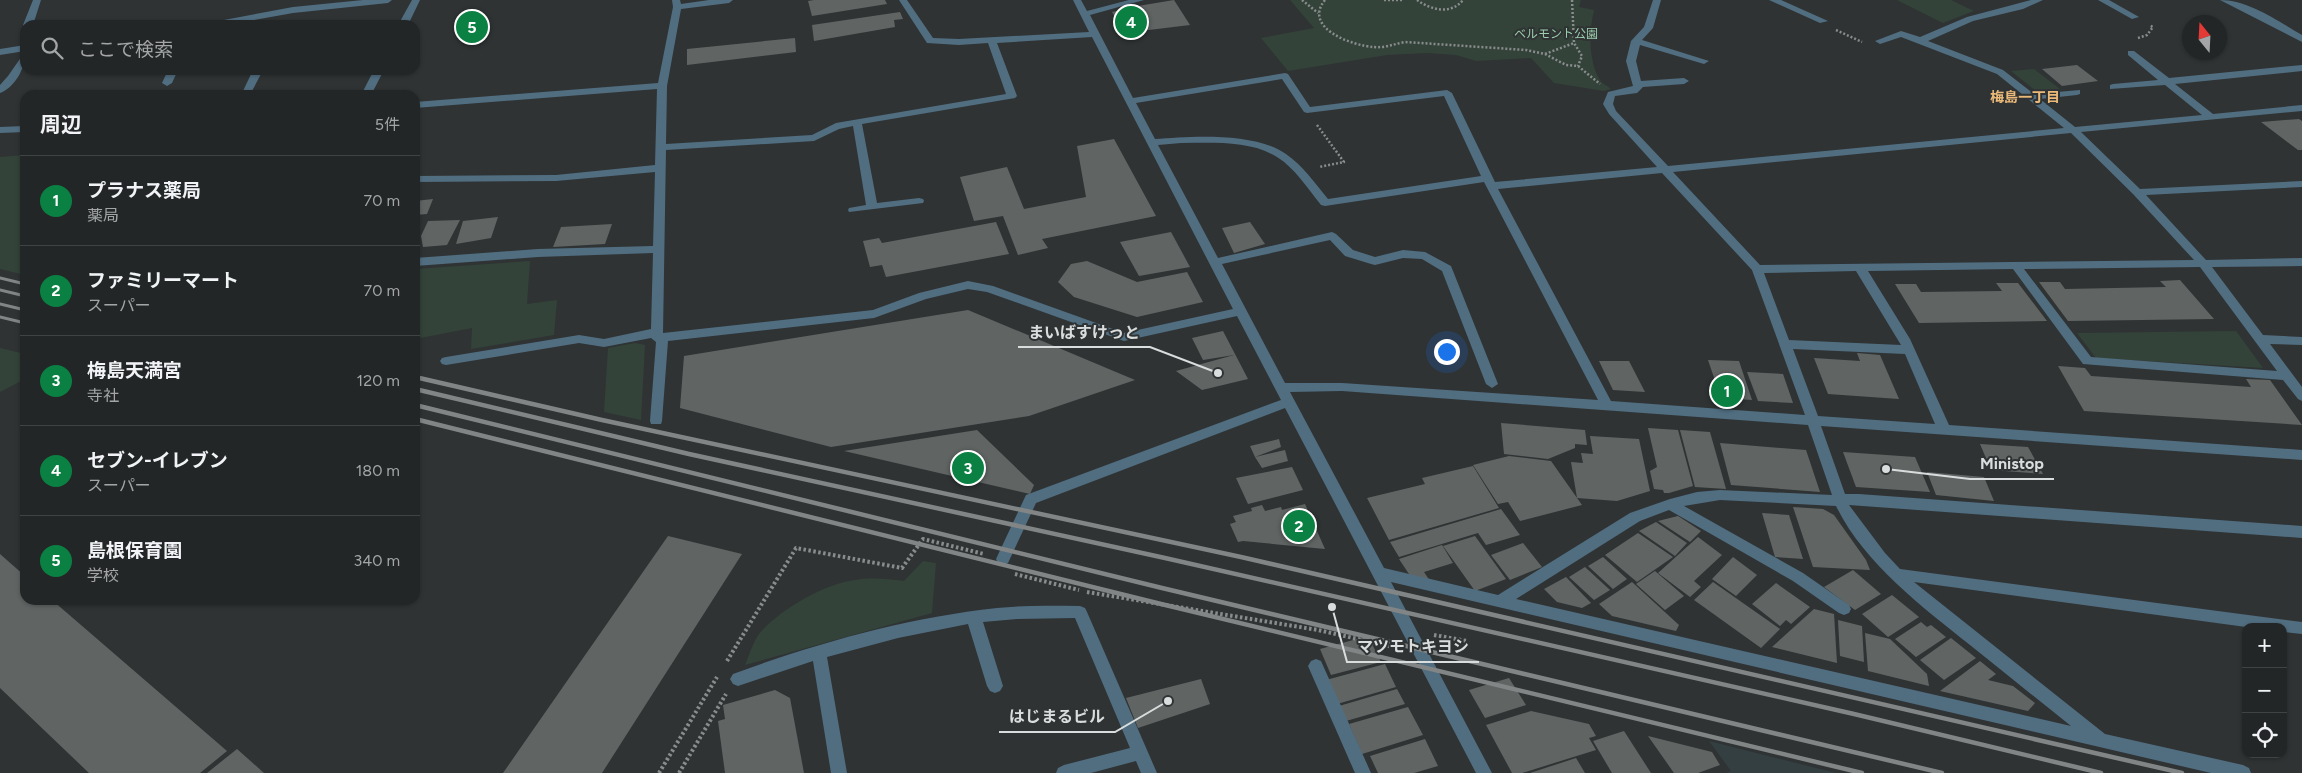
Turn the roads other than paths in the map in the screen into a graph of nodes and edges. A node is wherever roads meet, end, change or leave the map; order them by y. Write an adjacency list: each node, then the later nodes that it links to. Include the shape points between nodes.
1 (37, 0): 17 (street)
2 (388, 0): 14 (street)
3 (416, 0): 20 (street)
4 (729, 0): 13 (street)
5 (903, 0): 24 (street, via 930,41)
6 (1077, 0): 15 (street)
7 (1140, 0): 15 (street)
8 (1657, 0): 26 (street, via 1648,28)
9 (1773, 0): 21 (street)
10 (2039, 0): 25 (street, via 1970,19)
11 (2102, 0): 16 (street)
12 (2224, 0): 23 (street)
13 (676, 4): 41 (street)
14 (282, 12): 18 (street); 19 (street)
15 (1084, 14): 22 (street)
16 (2135, 17)
17 (30, 20)
18 (240, 20)
19 (279, 20)
20 (406, 20)
21 (1823, 21)
22 (1094, 34): 24 (street); 48 (street)
23 (2302, 38)
24 (991, 39): 52 (street, via 1012,96)
25 (1922, 40): 27 (street, via 1901,34); 47 (street, via 2000,72)
26 (1636, 41): 31 (street); 40 (street, via 1631,61)
27 (1880, 41)
28 (20, 49): 29 (street)
29 (0, 52)
30 (2131, 53): 38 (street)
31 (1704, 61)
32 (20, 66): 43 (street)
33 (2302, 68): 38 (street)
34 (171, 75): 39 (street)
35 (256, 75): 44 (street)
36 (376, 75): 45 (street)
37 (1684, 81): 40 (street)
38 (2166, 81): 42 (street); 51 (street)
39 (167, 83)
40 (1637, 84): 59 (street, via 1634,90 1611,94 1608,104)
41 (662, 86): 49 (street); 57 (street)
42 (2114, 87)
43 (0, 90)
44 (248, 90)
45 (369, 90)
46 (2078, 92): 47 (street)
47 (2032, 97): 54 (street)
48 (1130, 101): 56 (street); 61 (street, via 1285,76 1307,110 1447,92)
49 (420, 105)
50 (2300, 110): 51 (street)
51 (2210, 116): 54 (street)
52 (857, 122): 57 (street, via 836,126 814,138); 65 (street)
53 (20, 129): 55 (street)
54 (2072, 129): 59 (street); 63 (street)
55 (0, 130)
56 (1152, 142): 61 (street, via 1236,142 1280,153 1325,203 1393,191); 69 (street)
57 (662, 147): 58 (street)
58 (660, 168): 60 (street, via 556,178); 67 (street)
59 (1665, 170): 61 (street); 74 (street)
60 (420, 179)
61 (1489, 182): 87 (street)
62 (2302, 184): 63 (street)
63 (2137, 192): 71 (street)
64 (919, 201): 65 (street)
65 (872, 208): 66 (street)
66 (853, 210)
67 (659, 249): 68 (street); 76 (street)
68 (420, 262)
69 (1215, 262): 75 (street); 83 (street, via 1332,236 1349,253 1375,261 1403,254 1425,256 1447,269)
70 (2302, 262): 71 (street)
71 (2204, 264): 72 (street); 77 (street)
72 (2016, 266): 73 (street); 82 (street, via 2087,361)
73 (1860, 268): 74 (street); 80 (street)
74 (1757, 269): 79 (street)
75 (1241, 311): 76 (street, via 1124,337 989,289 968,285 923,296 874,314); 84 (street)
76 (660, 335): 81 (street, via 604,343 579,339); 88 (street)
77 (2261, 339): 78 (street); 82 (street)
78 (2302, 341)
79 (1785, 344): 80 (street); 89 (street)
80 (1909, 350): 90 (street)
81 (446, 361)
82 (2288, 376): 85 (street)
83 (1492, 384)
84 (1282, 388): 86 (street); 87 (street, via 1342,387)
85 (2300, 392)
86 (1289, 402): 95 (street, via 1031,499); 96 (street)
87 (1607, 406): 89 (street)
88 (656, 421)
89 (1813, 421): 90 (street); 92 (street)
90 (1944, 429): 91 (street)
91 (2302, 455)
92 (1840, 500): 93 (street, via 1720,495); 94 (street); 97 (street)
93 (1670, 504): 98 (street, via 1635,517); 99 (street, via 1798,577)
94 (2302, 532)
95 (1003, 559)
96 (1379, 573): 98 (street); 112 (street)
97 (1896, 574): 101 (street); 106 (street, via 1914,593)
98 (1500, 601): 106 (street)
99 (1844, 609)
100 (974, 618): 102 (street, via 941,622); 105 (street); 107 (street, via 998,614 1080,612)
101 (2302, 628)
102 (819, 652): 104 (street); 108 (street)
103 (1316, 666): 111 (street)
104 (738, 679)
105 (995, 686)
106 (2102, 741): 113 (street)
107 (1141, 752): 109 (street); 110 (street)
108 (838, 773)
109 (1064, 773)
110 (1149, 773)
111 (1363, 773)
112 (1484, 773)
113 (2243, 773)

